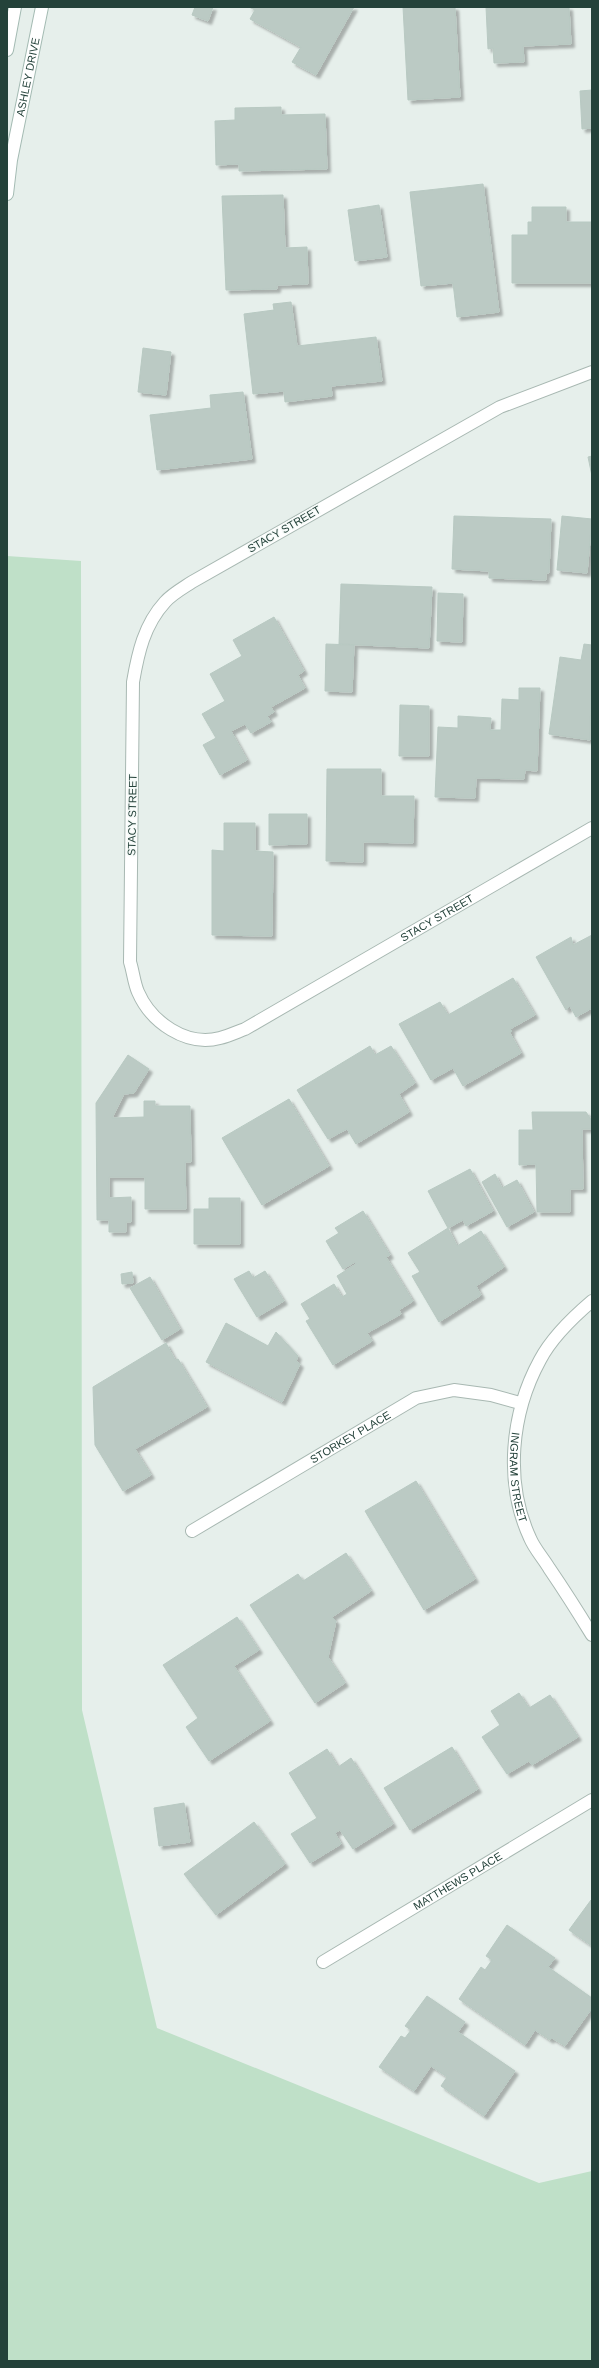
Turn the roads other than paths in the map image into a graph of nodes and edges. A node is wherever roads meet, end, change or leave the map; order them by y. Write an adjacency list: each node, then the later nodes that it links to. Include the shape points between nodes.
1 (15, 7): 3 (street)
2 (42, 7): 4 (street, ASHLEY DRIVE, via 11,160)
3 (7, 50)
4 (7, 194)
5 (592, 372): 6 (street, STACY STREET, via 500,407 192,582 166,601 155,615 139,647 133,682 130,962 138,992 155,1017 178,1034 190,1038 218,1039 246,1029)
6 (592, 828)
7 (592, 1301): 8 (street, INGRAM STREET, via 569,1321 540,1359)
8 (520, 1403): 9 (street, STORKEY PLACE, via 491,1395 454,1390 416,1398); 10 (street, INGRAM STREET, via 514,1473 527,1531)
9 (192, 1531)
10 (592, 1634)
11 (592, 1800): 12 (street, MATTHEWS PLACE)
12 (323, 1962)

